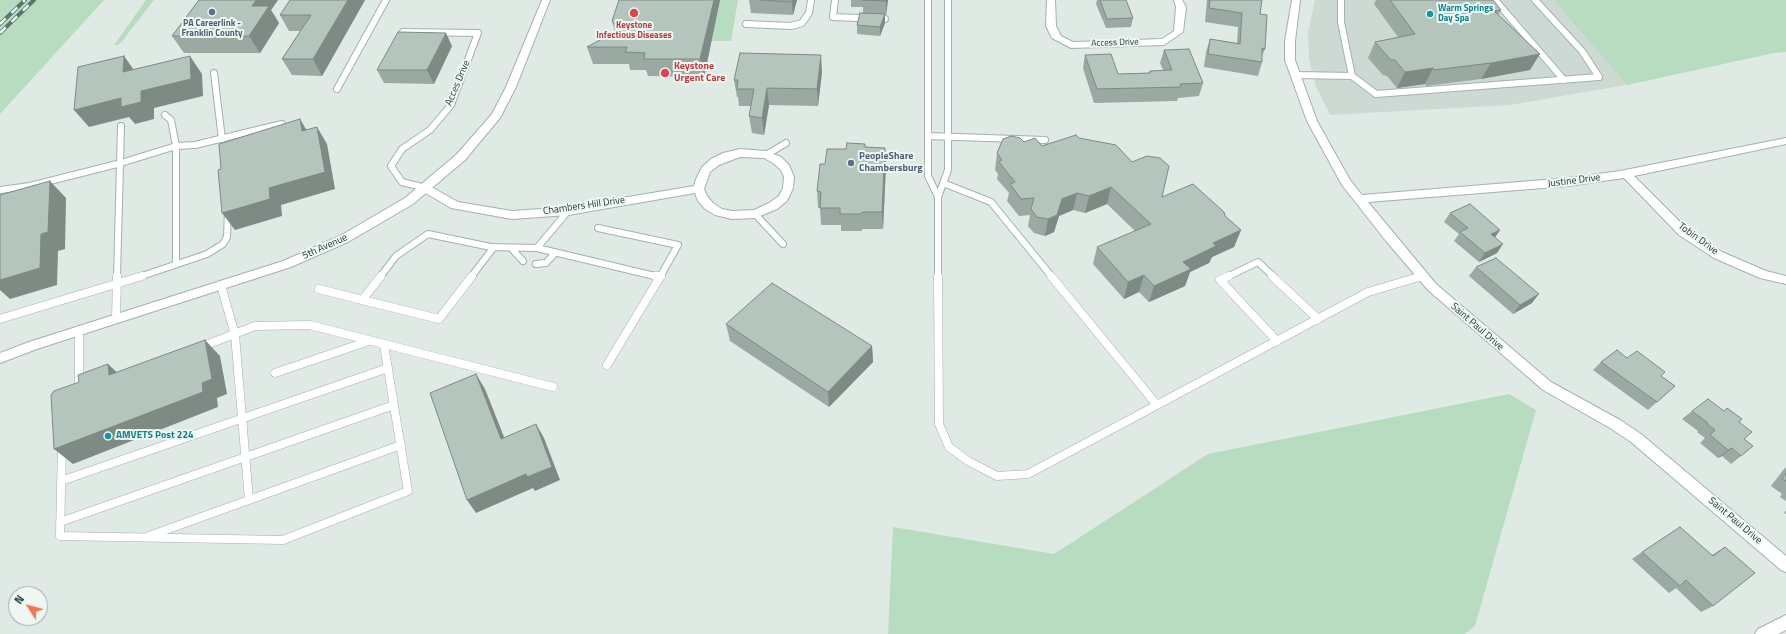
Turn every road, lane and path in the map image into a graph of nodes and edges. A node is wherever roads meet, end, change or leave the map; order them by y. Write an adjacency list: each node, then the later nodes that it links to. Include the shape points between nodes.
1 (386, 0): 20 (lane)
2 (546, 0): 35 (street, 5th Avenue, via 500,110 470,148)
3 (811, 0): 14 (lane, via 809,13 802,23 791,26)
4 (835, 0): 13 (lane, via 833,17)
5 (928, 0): 24 (lane)
6 (948, 0): 25 (lane)
7 (1051, 0): 8 (street, Access Drive, via 1051,26 1057,38 1071,45 1164,42 1178,32 1181,7)
8 (1178, 0)
9 (1296, 0): 17 (street, Saint Paul Drive, via 1290,60)
10 (1341, 0): 18 (lane, via 1341,22)
11 (1495, 0): 19 (lane)
12 (1535, 0): 19 (lane, via 1582,51 1599,77)
13 (885, 19)
14 (746, 24)
15 (403, 32): 35 (lane, Acces Drive, via 478,33 451,106 430,130 402,149 391,166 402,182)
16 (214, 73): 26 (lane)
17 (1296, 75): 18 (lane); 39 (street, Saint Paul Drive, via 1312,121 1346,182)
18 (1352, 76): 19 (lane, via 1376,94)
19 (1564, 80)
20 (338, 89)
21 (165, 115): 30 (lane, via 171,120)
22 (282, 124): 26 (lane)
23 (121, 126): 32 (lane)
24 (928, 136): 25 (lane); 38 (lane, via 928,176)
25 (948, 138): 27 (lane); 34 (lane, via 948,170)
26 (222, 139): 30 (lane)
27 (1045, 140)
28 (1786, 141): 33 (street, Justine Drive)
29 (786, 144): 31 (lane)
30 (176, 146): 32 (lane); 50 (lane)
31 (766, 155): 36 (street, via 740,153 727,156 706,170); 42 (street, via 777,160 785,168 789,177 788,188 783,198 773,206)
32 (121, 163): 37 (lane, via 22,188); 55 (lane)
33 (1625, 174): 39 (street, Justine Drive, via 1568,182); 54 (street, Tobin Drive, via 1684,232 1718,255)
34 (943, 183): 38 (lane); 75 (lane, via 991,202)
35 (426, 188): 41 (street, Chambers Hill Drive, via 455,205 505,214); 56 (street, 5th Avenue, via 376,222 328,246 286,264)
36 (699, 188): 41 (street, Chambers Hill Drive); 42 (street, via 702,198 719,212 732,215)
37 (0, 190)
38 (938, 197): 75 (lane, via 939,424 949,447 968,461 997,476 1028,474)
39 (1360, 199): 52 (street, Saint Paul Drive)
40 (228, 210): 50 (lane, via 227,237 223,244 207,254)
41 (568, 211): 47 (lane)
42 (755, 214): 44 (lane)
43 (598, 228): 53 (lane, via 678,245)
44 (783, 244)
45 (494, 247): 46 (lane); 58 (lane, via 428,234 396,256); 58 (lane, via 439,319)
46 (511, 248): 47 (lane); 49 (lane)
47 (537, 248): 48 (lane)
48 (555, 252): 51 (lane, via 546,263); 53 (lane)
49 (523, 260)
50 (176, 264): 55 (lane)
51 (536, 264)
52 (1422, 276): 61 (lane, via 1368,292); 84 (street, Saint Paul Drive, via 1547,386 1636,438)
53 (660, 277): 69 (lane)
54 (1786, 280)
55 (117, 284): 59 (lane); 60 (lane)
56 (221, 285): 59 (street, 5th Avenue); 63 (lane)
57 (319, 289): 58 (lane)
58 (362, 300)
59 (116, 318): 62 (street, 5th Avenue)
60 (0, 319)
61 (1318, 319): 65 (lane); 65 (lane, via 1258,262 1220,280)
62 (79, 330): 68 (street, 5th Avenue); 73 (lane)
63 (235, 335): 64 (lane, via 255,326 310,325); 67 (lane); 76 (lane)
64 (369, 340): 66 (lane); 71 (lane)
65 (1277, 341): 75 (lane)
66 (384, 345): 70 (lane); 72 (lane)
67 (190, 350)
68 (0, 358)
69 (607, 365)
70 (388, 368): 74 (lane); 76 (lane)
71 (275, 372)
72 (552, 387)
73 (80, 390)
74 (394, 405): 78 (lane); 79 (lane)
75 (1157, 405)
76 (242, 419): 79 (lane); 80 (lane)
77 (62, 434): 80 (lane)
78 (400, 445): 81 (lane); 83 (lane, via 408,491 283,540)
79 (245, 456): 81 (lane); 82 (lane)
80 (61, 481): 82 (lane)
81 (249, 500): 83 (lane)
82 (60, 522): 83 (lane, via 60,536)
83 (145, 538)
84 (1786, 564)
85 (1786, 622): 86 (street)
86 (1763, 634)

